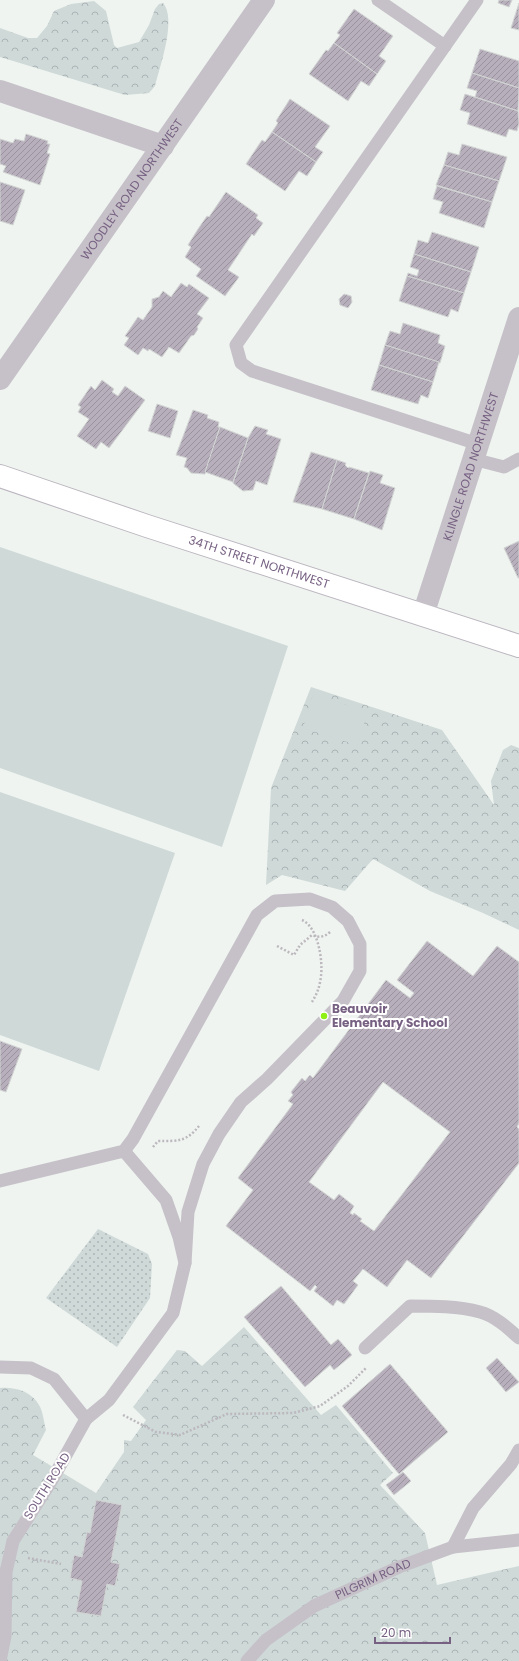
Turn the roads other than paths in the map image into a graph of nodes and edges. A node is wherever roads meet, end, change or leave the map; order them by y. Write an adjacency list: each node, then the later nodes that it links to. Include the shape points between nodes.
1 (264, 0): 6 (street, WOODLEY ROAD NORTHWEST)
2 (378, 0): 4 (lane)
3 (477, 0): 4 (lane)
4 (445, 46): 9 (lane, via 236,345 241,363 252,371)
5 (0, 91): 6 (street)
6 (163, 146): 8 (street, WOODLEY ROAD NORTHWEST)
7 (519, 318): 9 (street, KLINGLE ROAD NORTHWEST)
8 (0, 379)
9 (476, 451): 10 (lane, via 504,467); 12 (street, KLINGLE ROAD NORTHWEST)
10 (519, 459)
11 (0, 476): 12 (main road, 34TH STREET NORTHWEST)
12 (423, 616): 13 (main road, 34TH STREET NORTHWEST)
13 (519, 646)
14 (124, 1151): 15 (lane); 16 (lane, via 166,1200); 16 (lane, via 257,915 275,901 310,899 332,907 348,921 360,944 360,971 343,1002 241,1102 219,1134 203,1164 188,1212)
15 (0, 1181)
16 (185, 1263): 20 (lane, via 173,1313 109,1400)
17 (519, 1338): 18 (lane, via 501,1323 482,1313 442,1306 410,1306)
18 (365, 1348)
19 (0, 1366): 20 (lane, via 31,1368 54,1379)
20 (86, 1419): 24 (lane, SOUTH ROAD, via 52,1480 12,1541 6,1572 4,1636)
21 (519, 1450): 23 (lane, via 511,1464 473,1508)
22 (519, 1540): 23 (lane, PILGRIM ROAD)
23 (453, 1547): 25 (lane, PILGRIM ROAD, via 399,1567 314,1606 266,1640)
24 (0, 1661)
25 (247, 1661)

